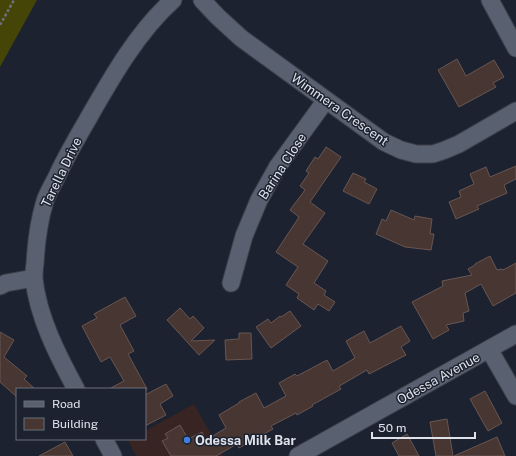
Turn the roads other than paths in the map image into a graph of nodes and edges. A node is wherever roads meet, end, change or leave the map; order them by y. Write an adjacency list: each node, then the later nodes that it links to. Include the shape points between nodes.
1 (173, 0): 7 (street, Tarella Drive, via 128,53 55,180 41,218)
2 (202, 0): 5 (street, Wimmera Crescent, via 241,38)
3 (490, 0): 4 (street)
4 (516, 48)
5 (326, 100): 6 (street, Wimmera Crescent, via 384,142 416,154 433,154 459,144); 8 (street, Barina Close, via 278,166 259,200 244,236)
6 (516, 111)
7 (34, 278): 9 (street); 12 (street, Tarella Drive, via 46,328)
8 (231, 283)
9 (0, 286)
10 (516, 334): 11 (street, Odessa Avenue)
11 (489, 349): 13 (street); 16 (street, Odessa Avenue)
12 (75, 388)
13 (516, 396)
14 (105, 440): 15 (street)
15 (113, 456)
16 (298, 456)

